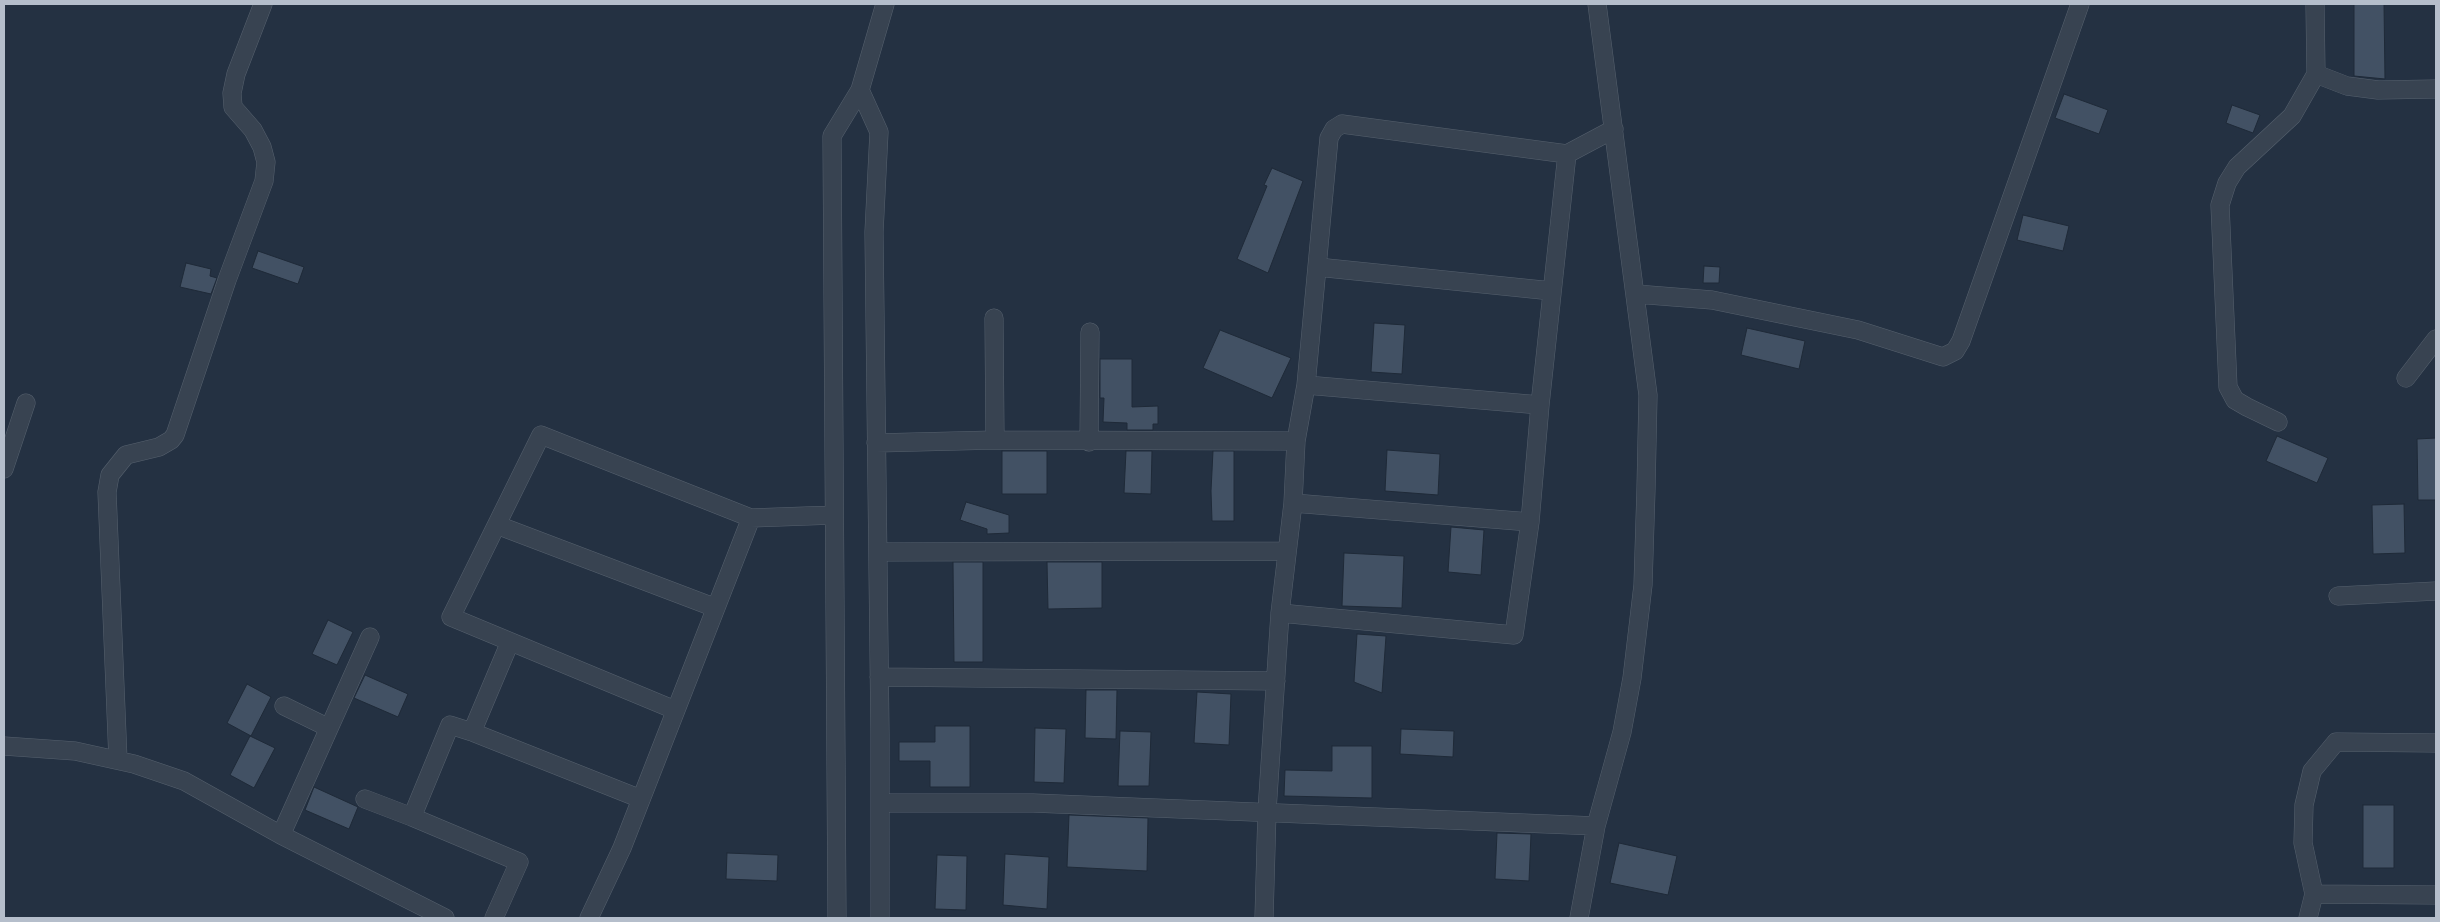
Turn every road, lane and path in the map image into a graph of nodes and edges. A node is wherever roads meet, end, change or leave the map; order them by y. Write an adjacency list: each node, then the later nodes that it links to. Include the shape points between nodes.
1 (263, 4): 48 (street, via 232,93 233,107 253,130 262,147 266,162 264,181 227,280 176,435 160,447 126,455 110,475 108,542)
2 (885, 4): 8 (street)
3 (1597, 4): 9 (street)
4 (2080, 4): 13 (street, via 1955,351 1943,357 1858,330 1712,300)
5 (2315, 4): 6 (street)
6 (2316, 74): 7 (street, via 2347,86 2378,90); 21 (street, via 2292,116 2237,167 2226,183 2220,205 2228,388 2235,400)
7 (2436, 89)
8 (860, 90): 25 (street, via 879,132 874,232); 28 (street, via 832,136)
9 (1614, 129): 10 (street); 13 (street)
10 (1567, 154): 11 (street, via 1342,124 1334,128 1328,138); 12 (street)
11 (1316, 267): 12 (street); 18 (street)
12 (1552, 291): 20 (street)
13 (1636, 294): 54 (street, via 1648,394 1643,585 1622,732)
14 (994, 318): 22 (street)
15 (1090, 332): 24 (street)
16 (2436, 339): 17 (street)
17 (2406, 378)
18 (1306, 385): 20 (street); 23 (street)
19 (26, 402): 26 (street)
20 (1540, 406): 30 (street)
21 (2278, 422)
22 (995, 440): 24 (street); 25 (street)
23 (1296, 441): 24 (street); 27 (street)
24 (1089, 442)
25 (876, 443): 33 (street)
26 (4, 469)
27 (1293, 503): 30 (street); 32 (street)
28 (834, 515): 29 (street); 58 (street)
29 (750, 518): 31 (street, via 541,435); 36 (street)
30 (1530, 522): 37 (street, via 1514,635)
31 (497, 524): 36 (street); 39 (street, via 450,617)
32 (1286, 551): 33 (street); 37 (street)
33 (878, 552): 40 (street)
34 (2436, 591): 35 (street)
35 (2338, 596)
36 (716, 608): 43 (street)
37 (1280, 614): 41 (street)
38 (370, 637): 44 (street)
39 (510, 642): 43 (street); 45 (street)
40 (879, 677): 41 (street); 51 (street)
41 (1276, 681): 52 (street)
42 (284, 706): 44 (street)
43 (675, 710): 50 (street)
44 (329, 728): 55 (street)
45 (472, 732): 50 (street); 53 (street, via 450,725)
46 (2436, 743): 56 (street, via 2336,742 2312,771 2304,805 2303,842)
47 (4, 746): 48 (street, via 75,751)
48 (118, 760): 55 (street, via 184,781)
49 (365, 799): 53 (street)
50 (641, 799): 61 (street)
51 (880, 803): 52 (street, via 1033,803); 62 (street)
52 (1267, 811): 54 (street); 63 (street)
53 (412, 817): 60 (street, via 519,862)
54 (1596, 826): 64 (street)
55 (281, 835): 59 (street)
56 (2314, 894): 57 (street); 65 (street)
57 (2436, 895)
58 (837, 913)
59 (445, 918)
60 (494, 918)
61 (589, 918)
62 (880, 918)
63 (1264, 918)
64 (1579, 918)
65 (2308, 918)

